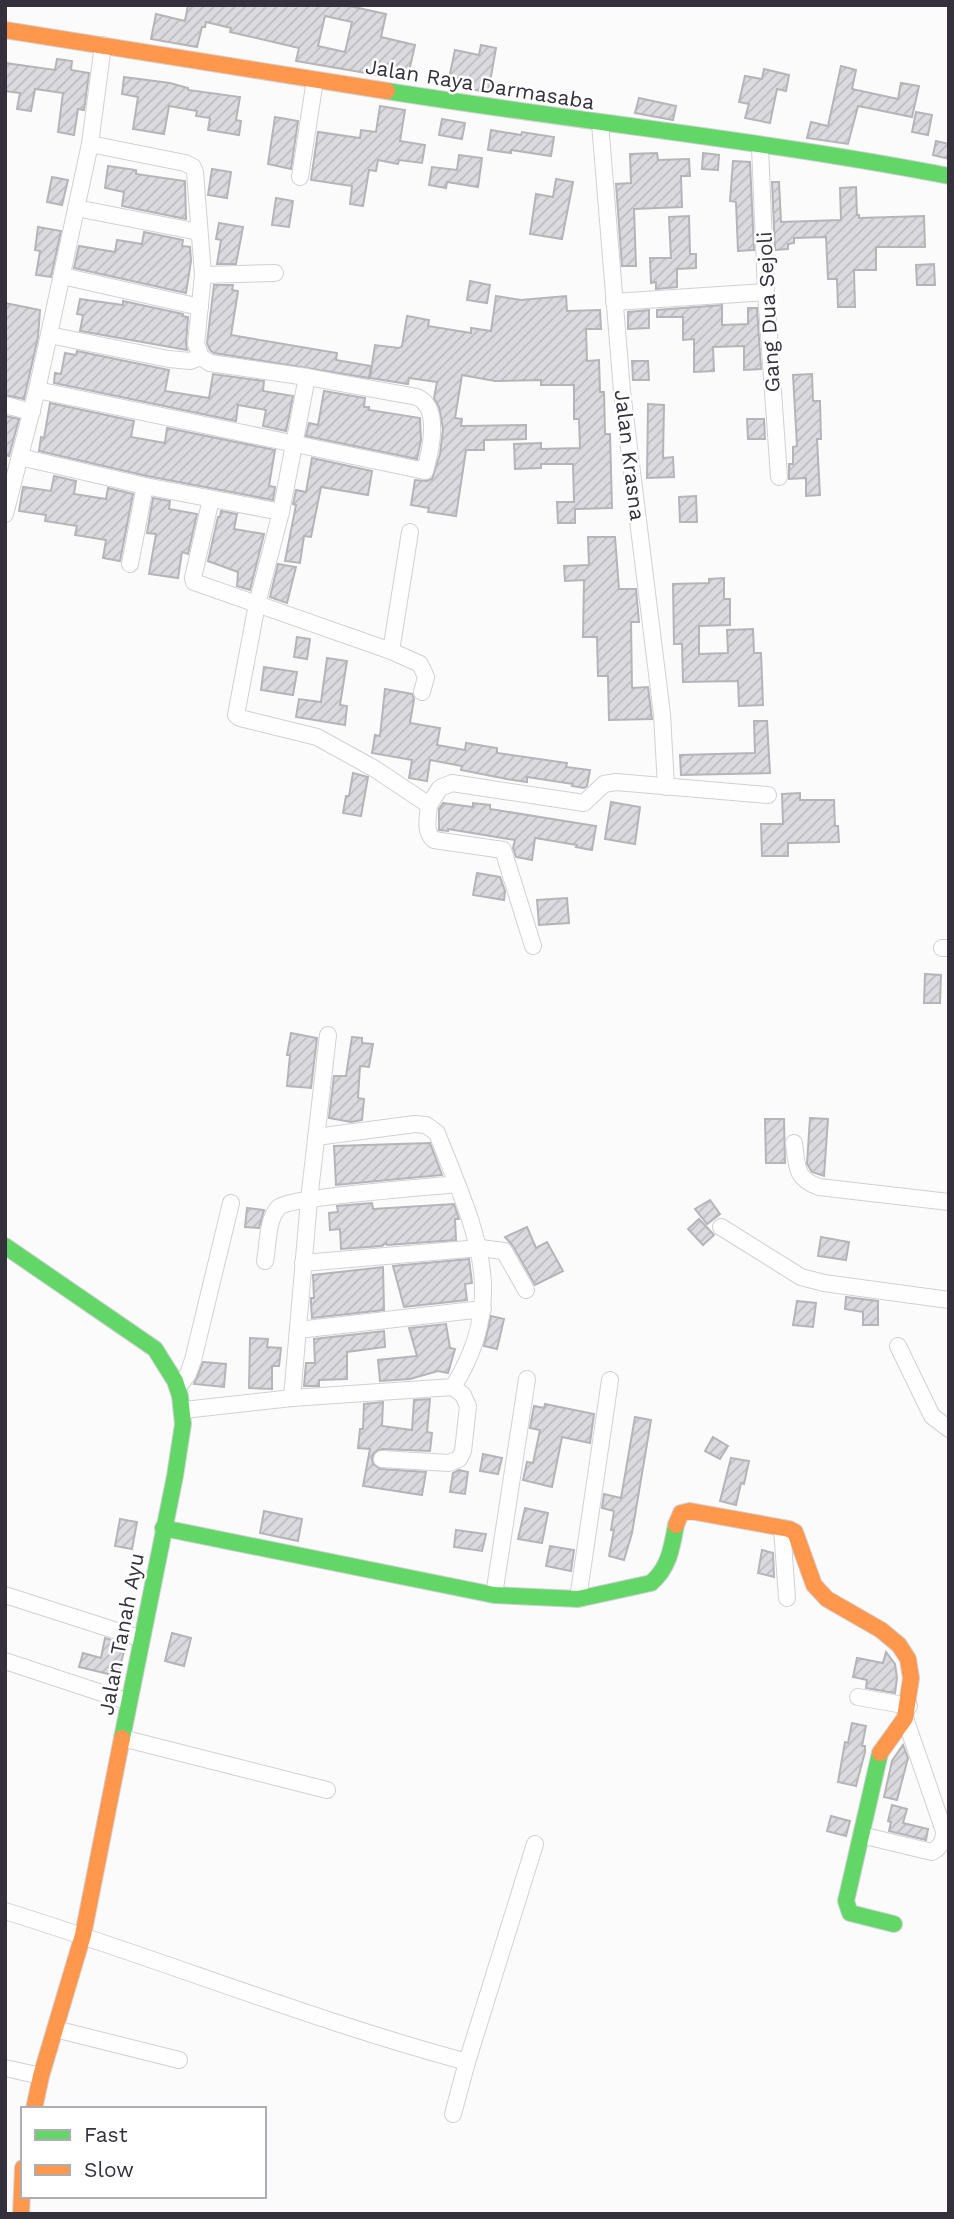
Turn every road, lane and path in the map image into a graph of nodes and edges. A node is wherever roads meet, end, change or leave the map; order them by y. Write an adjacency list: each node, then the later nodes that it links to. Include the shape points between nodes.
1 (5, 30): 2 (street, Jalan Raya Darmasaba)
2 (103, 46): 3 (street, Jalan Raya Darmasaba); 5 (street)
3 (315, 80): 4 (street, Jalan Raya Darmasaba); 8 (street)
4 (600, 123): 6 (street, Jalan Raya Darmasaba); 15 (street, Jalan Krasna)
5 (90, 144): 9 (street); 10 (street, via 192,167)
6 (760, 147): 7 (street, Jalan Raya Darmasaba); 14 (street, Gang Dua Sejoli)
7 (949, 176)
8 (300, 177)
9 (76, 208): 10 (street); 13 (street)
10 (199, 232): 12 (street)
11 (275, 273): 12 (street)
12 (203, 275): 16 (street)
13 (62, 276): 16 (street); 17 (street)
14 (766, 292): 15 (street); 25 (street, Gang Dua Sejoli)
15 (614, 302): 35 (street, Jalan Krasna, via 662,714)
16 (200, 307): 18 (street, via 196,344)
17 (49, 335): 18 (street, via 169,359); 20 (street)
18 (201, 357): 19 (street, via 210,363)
19 (307, 377): 23 (street); 23 (street, via 424,400 433,418 426,469)
20 (37, 390): 22 (street); 23 (street)
21 (5, 405): 22 (street)
22 (32, 412): 24 (street)
23 (294, 444): 28 (street)
24 (20, 457): 26 (street); 29 (street)
25 (779, 477)
26 (145, 486): 27 (street); 31 (street)
27 (211, 499): 28 (street); 32 (street, via 194,582)
28 (281, 512): 32 (street)
29 (5, 514)
30 (410, 532): 33 (street)
31 (130, 564)
32 (257, 604): 33 (street); 37 (street, via 237,716 317,737)
33 (391, 651): 34 (street, via 420,664 426,677)
34 (422, 692)
35 (666, 787): 36 (street); 37 (street, via 609,783 583,803 453,783 440,788)
36 (768, 795)
37 (429, 805): 38 (street, via 428,833 434,840 505,852)
38 (533, 946)
39 (328, 1035): 40 (street)
40 (316, 1137): 42 (street, via 426,1125 437,1133); 43 (street)
41 (794, 1143): 44 (street, via 801,1178 819,1188)
42 (457, 1184): 43 (street); 48 (street)
43 (309, 1200): 49 (street, via 277,1210); 50 (street)
44 (949, 1202)
45 (231, 1203): 58 (street, via 193,1360)
46 (721, 1227): 52 (street, via 801,1277)
47 (5, 1246): 58 (street, Jalan Tanah Ayu, via 155,1349)
48 (480, 1248): 50 (street); 51 (street, via 505,1251); 53 (street)
49 (265, 1261)
50 (303, 1263): 54 (street)
51 (526, 1290)
52 (949, 1300)
53 (483, 1309): 54 (street); 59 (street, via 473,1347)
54 (298, 1330): 60 (street)
55 (898, 1346): 62 (street, via 932,1416)
56 (527, 1380): 67 (street)
57 (610, 1380): 69 (street)
58 (179, 1386): 61 (street, Jalan Tanah Ayu)
59 (453, 1387): 60 (street); 63 (street, via 468,1406 459,1459 449,1463)
60 (292, 1398): 61 (street)
61 (184, 1410): 64 (street, Jalan Tanah Ayu)
62 (949, 1429)
63 (382, 1459)
64 (163, 1528): 67 (street); 70 (street, Jalan Tanah Ayu)
65 (782, 1528): 68 (street); 69 (street, via 681,1513 661,1577); 74 (street, via 798,1536 814,1585 827,1599 881,1630 908,1658)
66 (5, 1595): 70 (street)
67 (494, 1595): 69 (street)
68 (787, 1598)
69 (578, 1600)
70 (142, 1639): 73 (street, Jalan Tanah Ayu)
71 (5, 1661): 73 (street)
72 (858, 1697): 74 (street)
73 (129, 1702): 75 (street, Jalan Tanah Ayu)
74 (907, 1712): 77 (street, via 879,1755); 77 (street, via 944,1840 932,1852)
75 (122, 1738): 76 (street); 81 (street, Jalan Tanah Ayu)
76 (327, 1790)
77 (861, 1835): 80 (street, via 847,1909)
78 (535, 1844): 84 (street)
79 (5, 1911): 81 (street)
80 (894, 1924)
81 (83, 1935): 82 (street, Jalan Tanah Ayu); 84 (street, via 373,2036)
82 (55, 2029): 83 (street); 86 (street, Jalan Tanah Ayu)
83 (178, 2060)
84 (467, 2062): 88 (street)
85 (5, 2068): 86 (street)
86 (41, 2076): 87 (street, Jalan Tanah Ayu)
87 (34, 2107)
88 (453, 2114)

